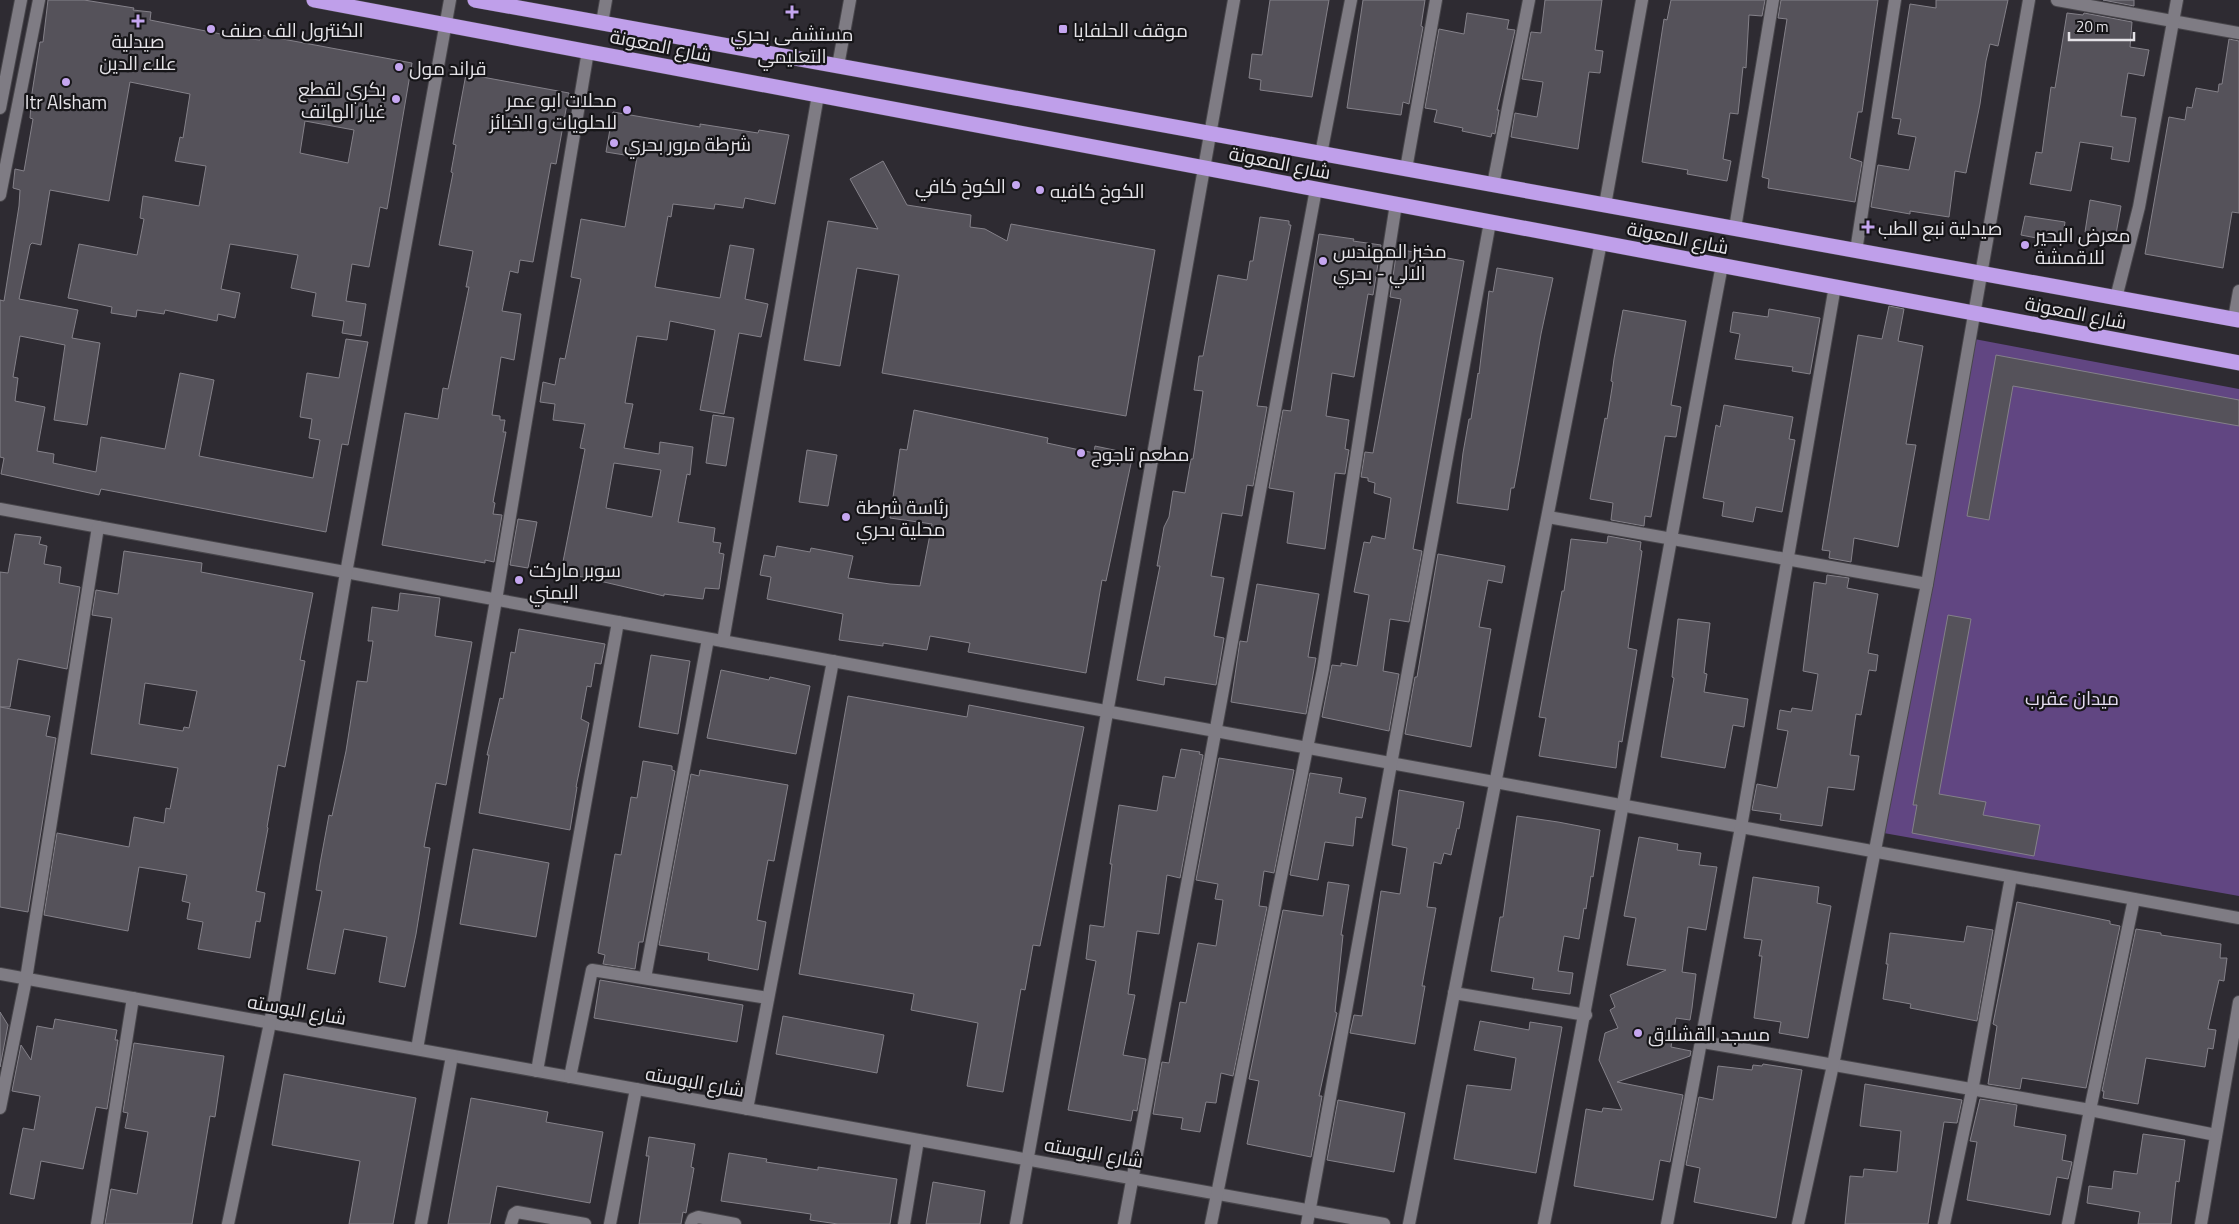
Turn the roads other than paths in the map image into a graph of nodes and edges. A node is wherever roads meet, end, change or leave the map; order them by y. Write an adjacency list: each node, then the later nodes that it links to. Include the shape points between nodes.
1 (21, 0): 25 (street)
2 (40, 0): 32 (street)
3 (314, 0): 20 (highway, شارع المعونة)
4 (450, 0): 20 (street)
5 (474, 0): 19 (highway, شارع المعونة)
6 (606, 0): 19 (street)
7 (850, 0): 23 (street)
8 (1234, 0): 26 (street)
9 (1351, 0): 27 (street)
10 (1436, 0): 29 (street)
11 (1529, 0): 30 (street)
12 (1642, 0): 34 (street)
13 (1773, 0): 36 (street)
14 (1895, 0): 38 (street)
15 (2029, 0): 40 (street)
16 (2057, 0): 18 (street)
17 (2177, 0): 18 (street)
18 (2173, 22): 21 (street); 43 (street, via 2139,207)
19 (602, 23): 23 (highway, شارع المعونة)
20 (446, 25): 22 (highway, شارع المعونة); 52 (street)
21 (2239, 33)
22 (588, 51): 24 (highway, شارع المعونة); 54 (street)
23 (838, 66): 26 (highway, شارع المعونة)
24 (818, 95): 28 (highway, شارع المعونة); 57 (street)
25 (0, 108)
26 (1210, 134): 27 (highway, شارع المعونة); 28 (street)
27 (1321, 154): 29 (highway, شارع المعونة)
28 (1204, 168): 31 (highway, شارع المعونة); 59 (street)
29 (1406, 169): 30 (highway, شارع المعونة)
30 (1492, 185): 34 (highway, شارع المعونة)
31 (1316, 189): 33 (highway, شارع المعونة); 60 (street)
32 (0, 195)
33 (1396, 204): 35 (highway, شارع المعونة); 61 (street, via 1323,669)
34 (1605, 205): 36 (highway, شارع المعونة)
35 (1490, 222): 37 (highway, شارع المعونة); 62 (street)
36 (1735, 228): 38 (highway, شارع المعونة)
37 (1601, 242): 39 (highway, شارع المعونة); 48 (street)
38 (1856, 251): 40 (highway, شارع المعونة)
39 (1722, 265): 41 (highway, شارع المعونة); 50 (street)
40 (1980, 273): 43 (highway, شارع المعونة); 44 (street)
41 (1835, 286): 44 (highway, شارع المعونة); 51 (street)
42 (2239, 291): 45 (street)
43 (2116, 298): 45 (highway, شارع المعونة)
44 (1974, 313): 46 (highway, شارع المعونة); 53 (street)
45 (2236, 320)
46 (2239, 363)
47 (0, 509): 49 (street)
48 (1548, 517): 50 (street); 63 (street)
49 (98, 527): 52 (street); 72 (street)
50 (1670, 538): 51 (street); 64 (street)
51 (1788, 560): 53 (street); 65 (street)
52 (346, 572): 54 (street); 78 (street)
53 (1927, 584): 66 (street)
54 (496, 600): 55 (street); 80 (street)
55 (618, 622): 56 (street); 83 (street)
56 (708, 638): 57 (street); 71 (street)
57 (723, 641): 58 (street)
58 (832, 661): 59 (street); 75 (street)
59 (1108, 712): 60 (street); 92 (street)
60 (1214, 731): 61 (street); 93 (street)
61 (1307, 748): 62 (street); 94 (street)
62 (1392, 764): 63 (street); 95 (street)
63 (1496, 782): 64 (street); 73 (street)
64 (1623, 806): 65 (street); 77 (street)
65 (1741, 827): 66 (street); 79 (street)
66 (1874, 852): 67 (street); 82 (street)
67 (2011, 876): 68 (street); 86 (street)
68 (2134, 899): 69 (street); 89 (street)
69 (2239, 918)
70 (0, 974): 72 (street, شارع البوسته)
71 (644, 978): 75 (street); 84 (street, via 592,970)
72 (26, 979): 74 (street, شارع البوسته); 87 (street)
73 (1454, 993): 77 (street); 110 (street)
74 (133, 998): 78 (street, شارع البوسته); 96 (street)
75 (768, 998): 88 (street)
76 (2239, 1002): 90 (street)
77 (1586, 1015): 111 (street)
78 (270, 1023): 80 (street, شارع البوسته); 97 (street)
79 (1702, 1042): 82 (street); 112 (street)
80 (417, 1049): 81 (street, شارع البوسته)
81 (452, 1056): 83 (street, شارع البوسته); 98 (street)
82 (1833, 1065): 86 (street); 113 (street)
83 (537, 1071): 84 (street, شارع البوسته)
84 (570, 1077): 85 (street, شارع البوسته)
85 (636, 1089): 88 (street, شارع البوسته); 101 (street)
86 (1972, 1090): 89 (street); 114 (street)
87 (0, 1108)
88 (747, 1109): 91 (street, شارع البوسته)
89 (2090, 1110): 90 (street); 115 (street)
90 (2216, 1135): 116 (street)
91 (918, 1140): 92 (street, شارع البوسته); 104 (street)
92 (1028, 1159): 93 (street, شارع البوسته); 105 (street)
93 (1133, 1178): 94 (street, شارع البوسته); 106 (street)
94 (1217, 1194): 95 (street, شارع البوسته); 107 (street)
95 (1309, 1210): 108 (street); 109 (street, شارع البوسته)
96 (97, 1224)
97 (228, 1224)
98 (421, 1224)
99 (511, 1224): 100 (street, via 517,1212)
100 (585, 1224)
101 (610, 1224)
102 (691, 1224): 103 (street, via 693,1218 698,1217)
103 (735, 1224)
104 (904, 1224)
105 (1016, 1224)
106 (1124, 1224)
107 (1212, 1224)
108 (1307, 1224)
109 (1384, 1224)
110 (1409, 1224)
111 (1544, 1224)
112 (1667, 1224)
113 (1798, 1224)
114 (1944, 1224)
115 (2068, 1224)
116 (2201, 1224)

